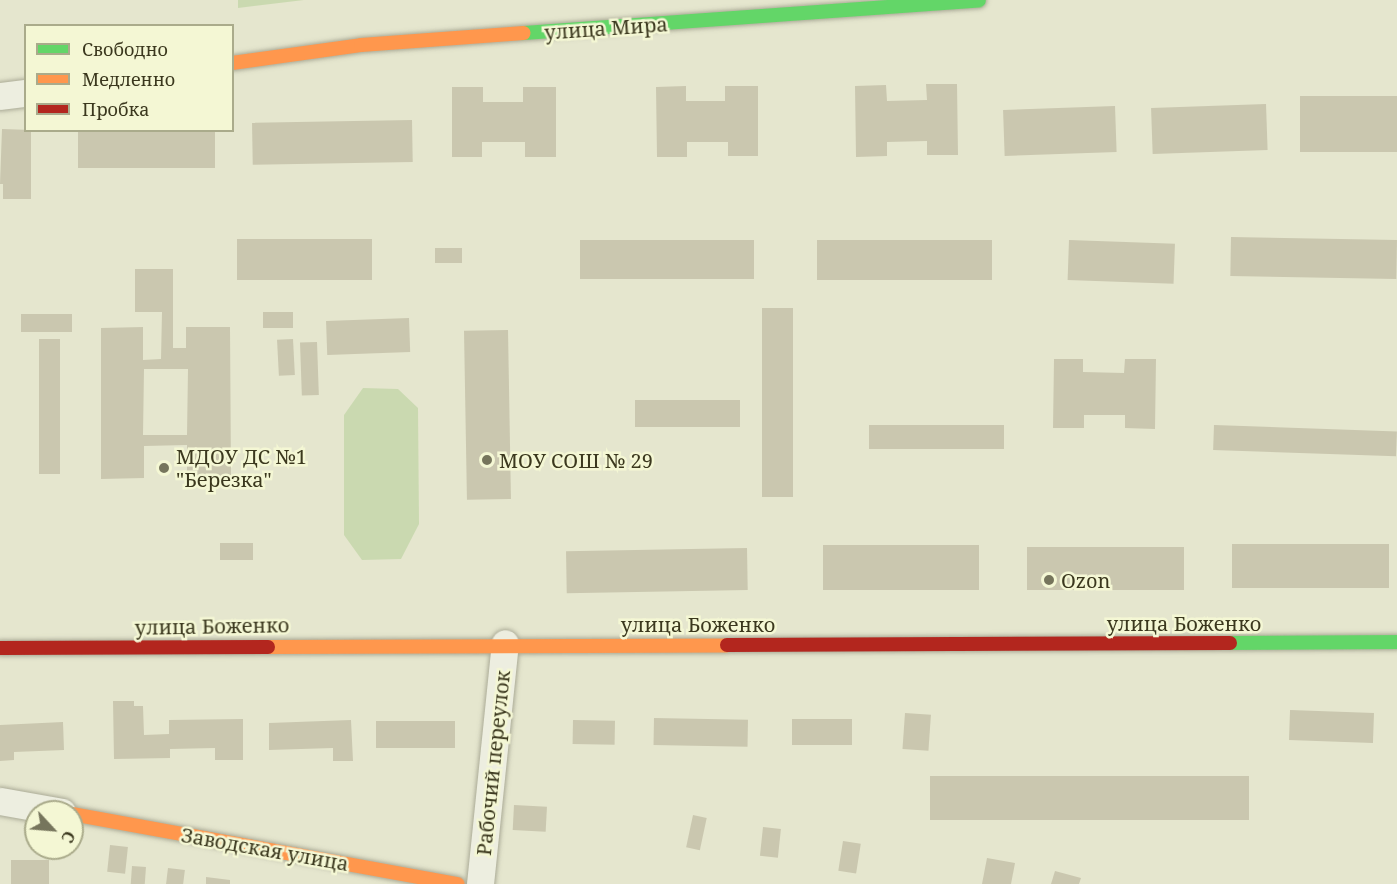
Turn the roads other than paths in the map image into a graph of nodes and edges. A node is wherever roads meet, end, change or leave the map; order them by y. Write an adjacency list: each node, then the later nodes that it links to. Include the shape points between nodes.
1 (980, 0): 2 (street, улица Мира, via 361,45)
2 (234, 63)
3 (24, 93): 4 (street)
4 (0, 96)
5 (1397, 642): 6 (street, улица Боженко)
6 (505, 643): 7 (street, улица Боженко); 12 (street, Рабочий переулок)
7 (0, 648)
8 (0, 801): 9 (street)
9 (24, 805)
10 (84, 816): 11 (street, Заводская улица)
11 (458, 884)
12 (480, 884)

